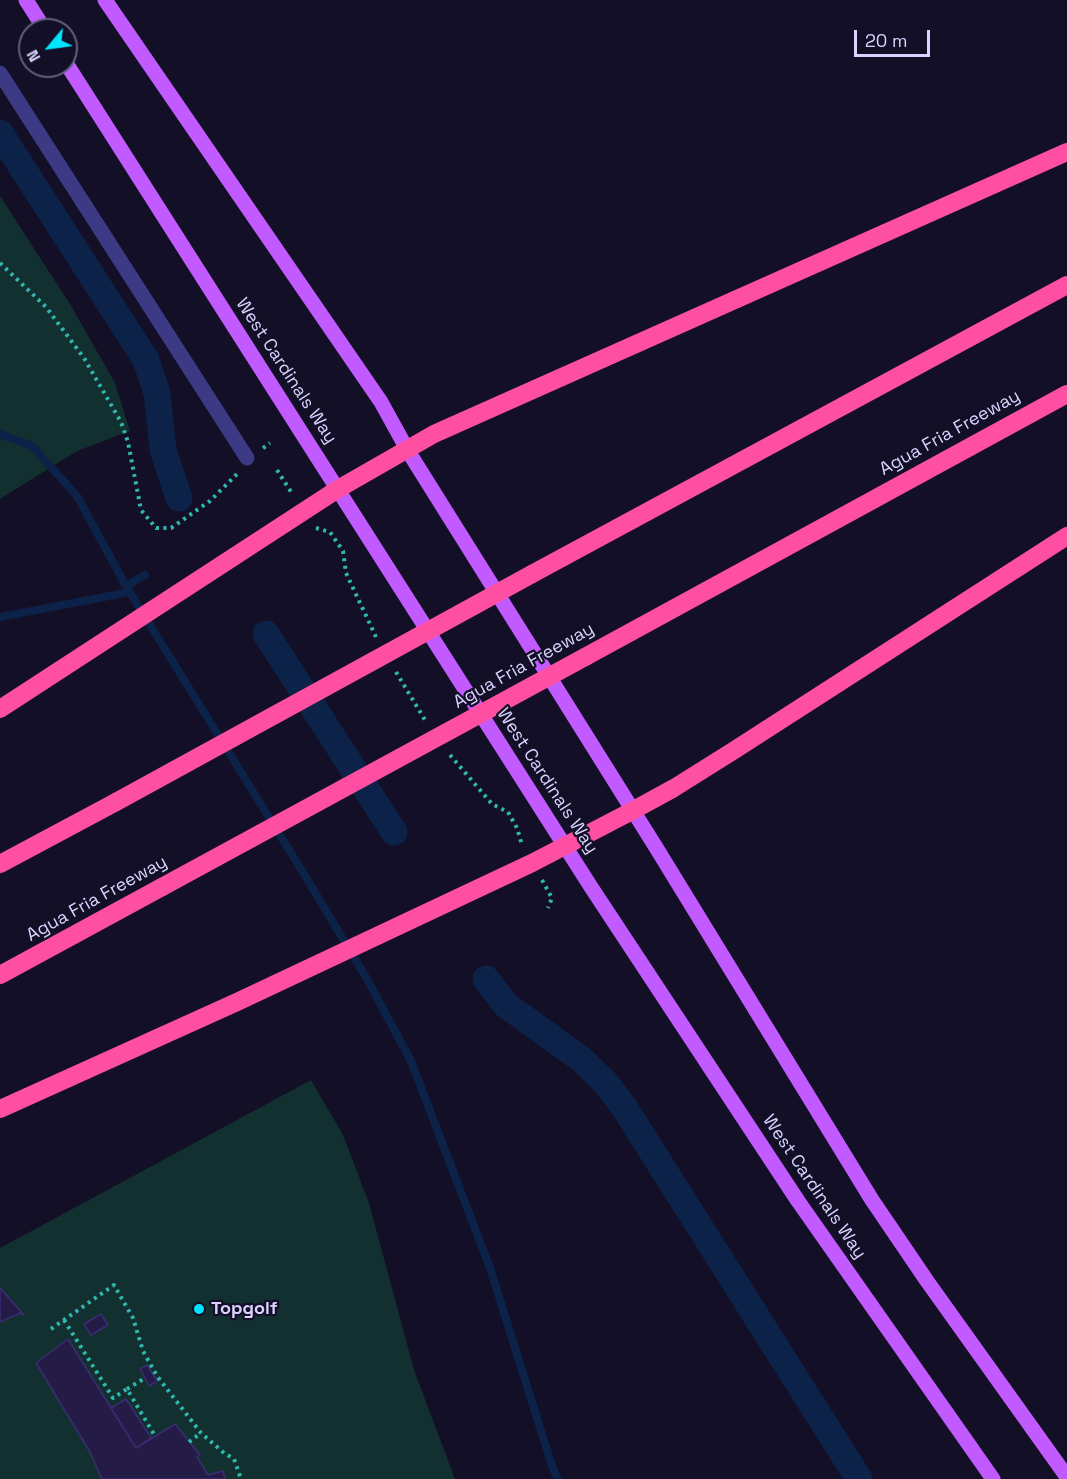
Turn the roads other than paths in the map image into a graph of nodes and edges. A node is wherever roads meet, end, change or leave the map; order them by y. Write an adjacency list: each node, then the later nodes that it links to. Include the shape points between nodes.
1 (26, 0): 3 (main road)
2 (105, 0): 9 (main road, via 381,402)
3 (37, 18)
4 (0, 74): 10 (lane)
5 (76, 78): 11 (main road, West Cardinals Way)
6 (1067, 152): 9 (highway, via 434,434)
7 (1067, 285): 16 (highway, bridge)
8 (1067, 394): 17 (highway, Agua Fria Freeway, bridge)
9 (408, 451): 11 (highway); 14 (main road)
10 (247, 458)
11 (338, 489): 13 (highway); 15 (main road, West Cardinals Way)
12 (1067, 536): 14 (highway, via 733,751)
13 (0, 709)
14 (632, 811): 15 (highway); 19 (main road, via 872,1200)
15 (564, 846): 18 (highway); 20 (main road, West Cardinals Way, via 798,1201)
16 (0, 864)
17 (0, 975)
18 (0, 1110)
19 (1067, 1477)
20 (993, 1479)

